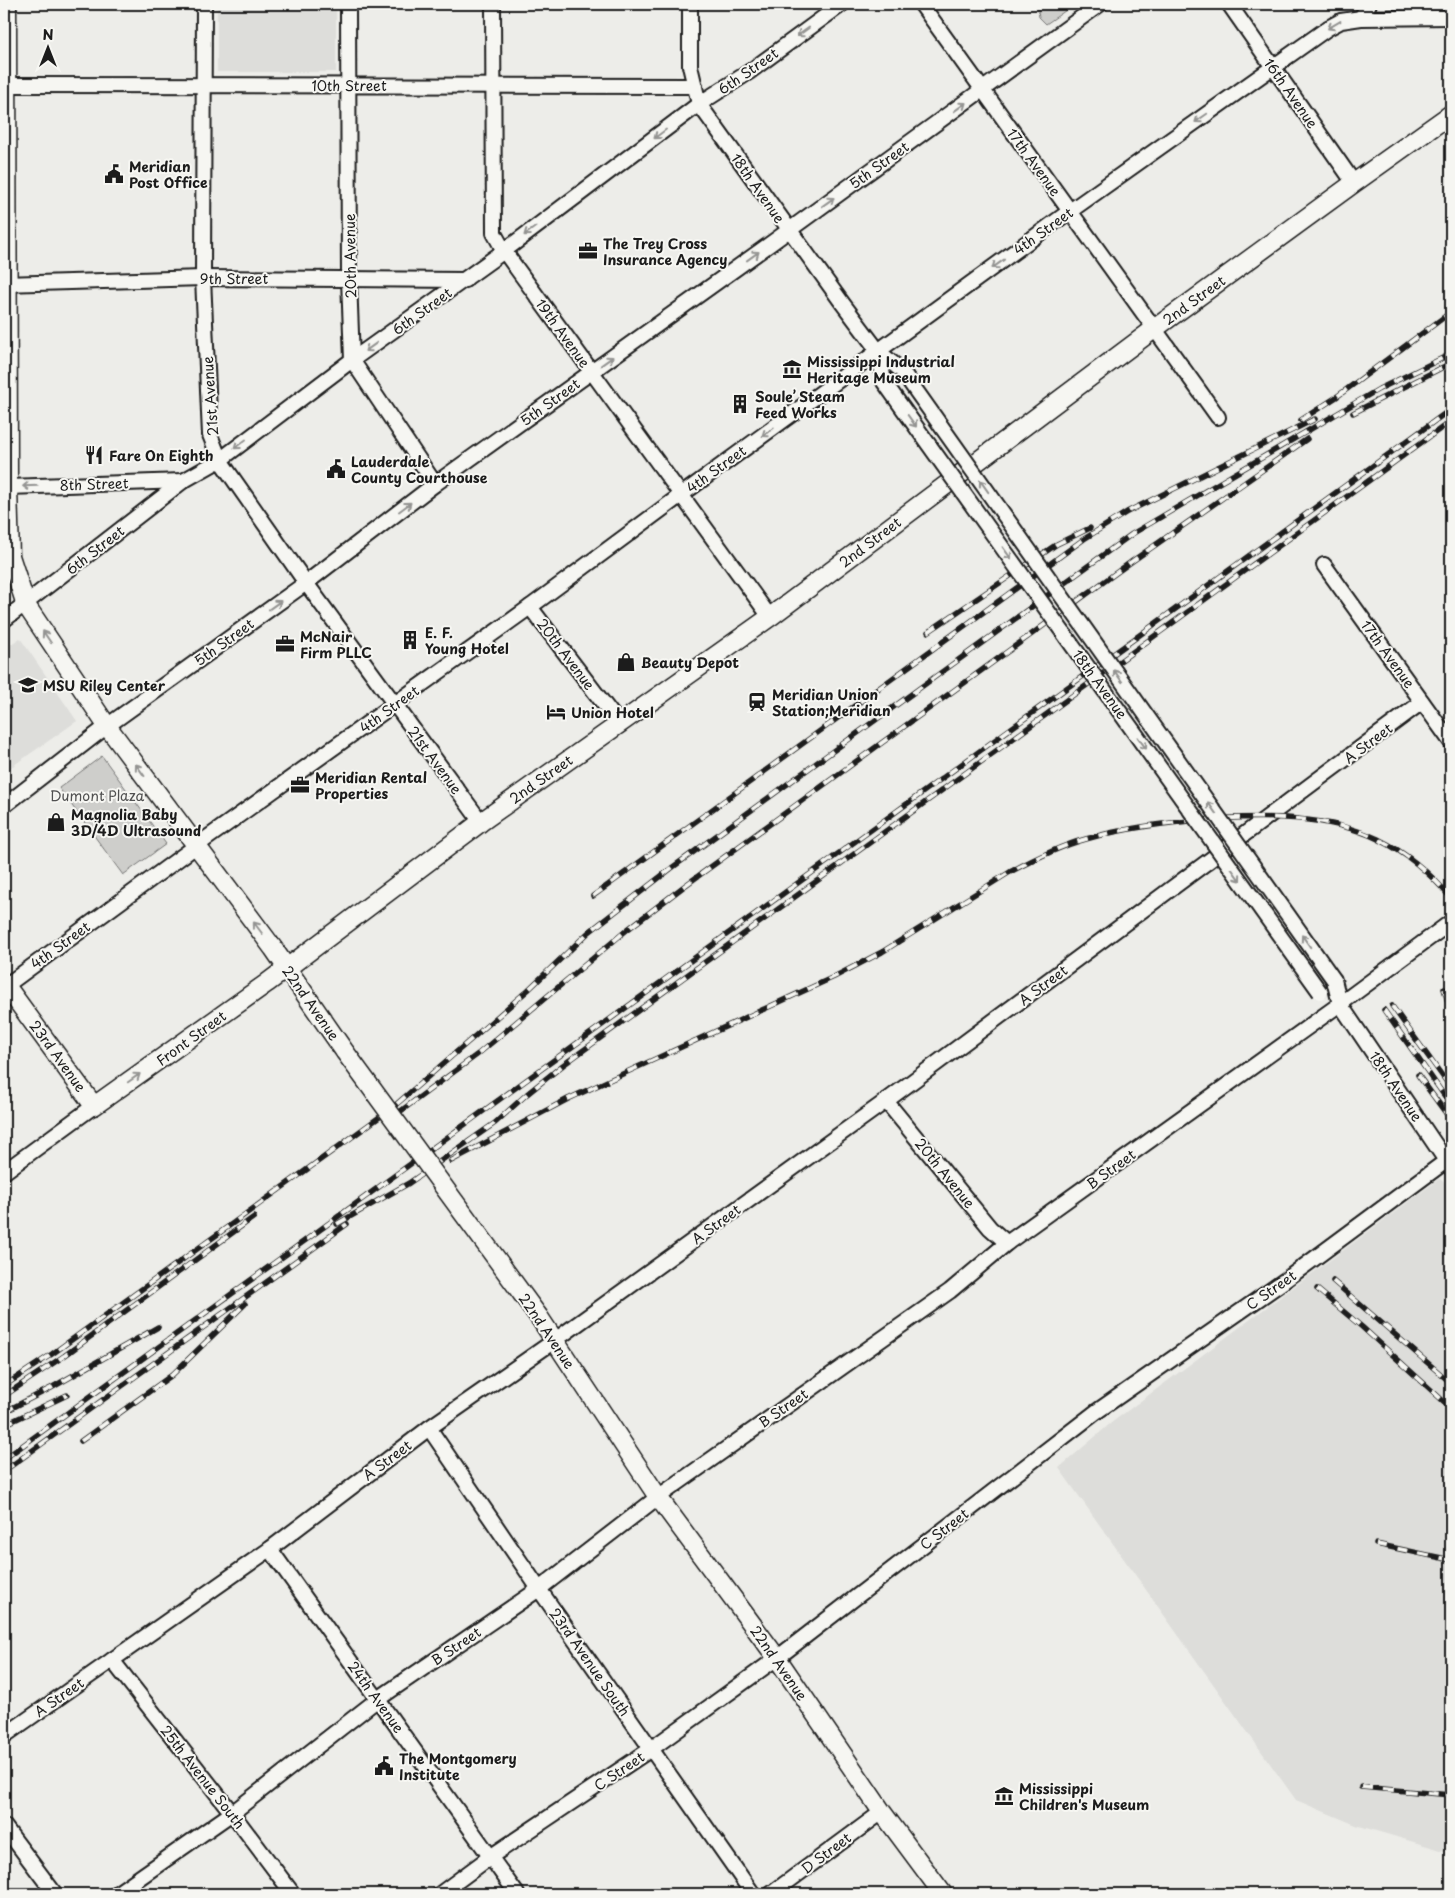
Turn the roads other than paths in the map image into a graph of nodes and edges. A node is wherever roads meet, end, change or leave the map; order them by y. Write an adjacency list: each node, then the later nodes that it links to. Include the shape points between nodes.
1 (7, 4): 17 (main road, 22nd Avenue)
2 (204, 4): 14 (street, 21st Avenue)
3 (348, 4): 15 (street, 20th Avenue)
4 (493, 4): 16 (street, 19th Avenue)
5 (690, 4): 18 (street, 18th Avenue, via 690,66)
6 (842, 4): 20 (street, 6th Street, one-way to 20)
7 (921, 4): 19 (street, 17th Avenue)
8 (1100, 4): 19 (street, 5th Street)
9 (1229, 4): 13 (street, 16th Avenue)
10 (1369, 4): 12 (street)
11 (1451, 17): 12 (street, 4th Street)
12 (1361, 18): 13 (street, 4th Street, one-way to 13, via 1341,20)
13 (1272, 67): 22 (street, 16th Avenue); 23 (street, 4th Street, one-way to 23)
14 (204, 85): 15 (street, 10th Street); 17 (street, 10th Street); 26 (street, 21st Avenue)
15 (348, 85): 16 (street, 10th Street); 27 (street, 20th Avenue)
16 (494, 85): 18 (street, 10th Street); 25 (street, 19th Avenue, via 494,233)
17 (6, 86): 29 (main road, 22nd Avenue)
18 (695, 86): 20 (street, 18th Avenue)
19 (983, 90): 23 (street, 17th Avenue); 24 (street, 5th Street, one-way to 19)
20 (699, 104): 24 (street, 18th Avenue); 25 (street, 6th Street, one-way to 25)
21 (1451, 114): 22 (main road, 2nd Street)
22 (1354, 183): 30 (main road, 2nd Street)
23 (1070, 211): 30 (street, 17th Avenue); 31 (street, 4th Street, one-way to 31)
24 (788, 231): 31 (street, 18th Avenue); 33 (street, 5th Street, one-way to 24)
25 (504, 251): 28 (street, 6th Street); 33 (street, 19th Avenue)
26 (204, 278): 27 (street, 9th Street); 29 (street, 9th Street); 35 (street, 21st Avenue, via 210,435)
27 (349, 279): 28 (street, 9th Street); 32 (street, 20th Avenue)
28 (465, 280): 32 (street, 6th Street, one-way to 32)
29 (6, 284): 38 (main road, 22nd Avenue)
30 (1154, 329): 34 (street, 17th Avenue); 44 (main road, 2nd Street)
31 (879, 352): 39 (street, 4th Street, one-way to 39); 57 (street, 18th Avenue, one-way to 31, bridge, via 1334,980 902,370); 57 (street, 18th Avenue, one-way to 57, bridge, via 884,382 1320,992)
32 (352, 360): 35 (street, 6th Street, one-way to 35); 37 (street)
33 (591, 373): 37 (street, 5th Street); 39 (street, 19th Avenue)
34 (1218, 417)
35 (220, 460): 36 (street, 6th Street); 41 (street, 21st Avenue)
36 (183, 481): 38 (street, 8th Street, one-way to 38); 42 (street, 6th Street)
37 (435, 484): 41 (street, 5th Street, one-way to 37)
38 (6, 487): 42 (main road, 22nd Avenue, via 10,556)
39 (681, 494): 43 (street, 4th Street); 44 (street, 19th Avenue)
40 (1324, 565): 46 (street, 17th Avenue)
41 (306, 582): 47 (street, 21st Avenue); 49 (street, 5th Street, one-way to 41)
42 (26, 605): 45 (street, 6th Street); 49 (main road, 22nd Avenue, one-way to 42)
43 (530, 606): 47 (street, 4th Street); 48 (street, 20th Avenue)
44 (770, 617): 48 (main road, 2nd Street)
45 (4, 620)
46 (1422, 702): 50 (street, 17th Avenue); 58 (street, A Street)
47 (395, 705): 52 (street, 21st Avenue); 53 (street, 4th Street)
48 (620, 725): 52 (main road, 2nd Street)
49 (108, 726): 51 (street, 5th Street); 53 (main road, 22nd Avenue, one-way to 49)
50 (1451, 742)
51 (4, 806)
52 (481, 822): 55 (main road, 2nd Street)
53 (196, 846): 55 (main road, 22nd Avenue, one-way to 53); 56 (street, 4th Street)
54 (1451, 922): 57 (street, B Street)
55 (286, 968): 59 (main road, Front Street, one-way to 55); 63 (main road, 22nd Avenue, bridge)
56 (4, 985): 59 (main road, 23rd Avenue)
57 (1340, 1004): 60 (street, 18th Avenue); 62 (street, B Street)
58 (886, 1101): 62 (street, 20th Avenue, via 990,1228); 63 (street, A Street)
59 (94, 1106): 61 (street)
60 (1449, 1165): 68 (street, C Street, via 1096,1412)
61 (4, 1172)
62 (1007, 1243): 65 (street, B Street, via 950,1291)
63 (554, 1341): 64 (street, A Street); 65 (main road, 22nd Avenue)
64 (429, 1428): 66 (street, A Street); 67 (street, 23rd Avenue South)
65 (658, 1496): 67 (street, B Street); 68 (main road, 22nd Avenue)
66 (270, 1549): 69 (street, A Street); 70 (street, 24th Avenue)
67 (539, 1589): 70 (street, B Street); 72 (street, 23rd Avenue South)
68 (777, 1658): 72 (street, C Street); 73 (main road, 22nd Avenue)
69 (112, 1660): 71 (street, A Street); 74 (street, 25th Avenue South)
70 (378, 1699): 74 (street, B Street); 76 (street, 24th Avenue)
71 (4, 1736)
72 (651, 1749): 76 (street, C Street); 82 (street, 23rd Avenue South)
73 (882, 1812): 83 (street, D Street); 84 (main road, 22nd Avenue)
74 (232, 1813): 78 (street, B Street); 79 (street, 25th Avenue South)
75 (4, 1826): 77 (street)
76 (490, 1856): 80 (street, C Street); 81 (street, 24th Avenue)
77 (55, 1894)
78 (116, 1894)
79 (293, 1894)
80 (440, 1894)
81 (517, 1894)
82 (753, 1894)
83 (771, 1894)
84 (943, 1894)

